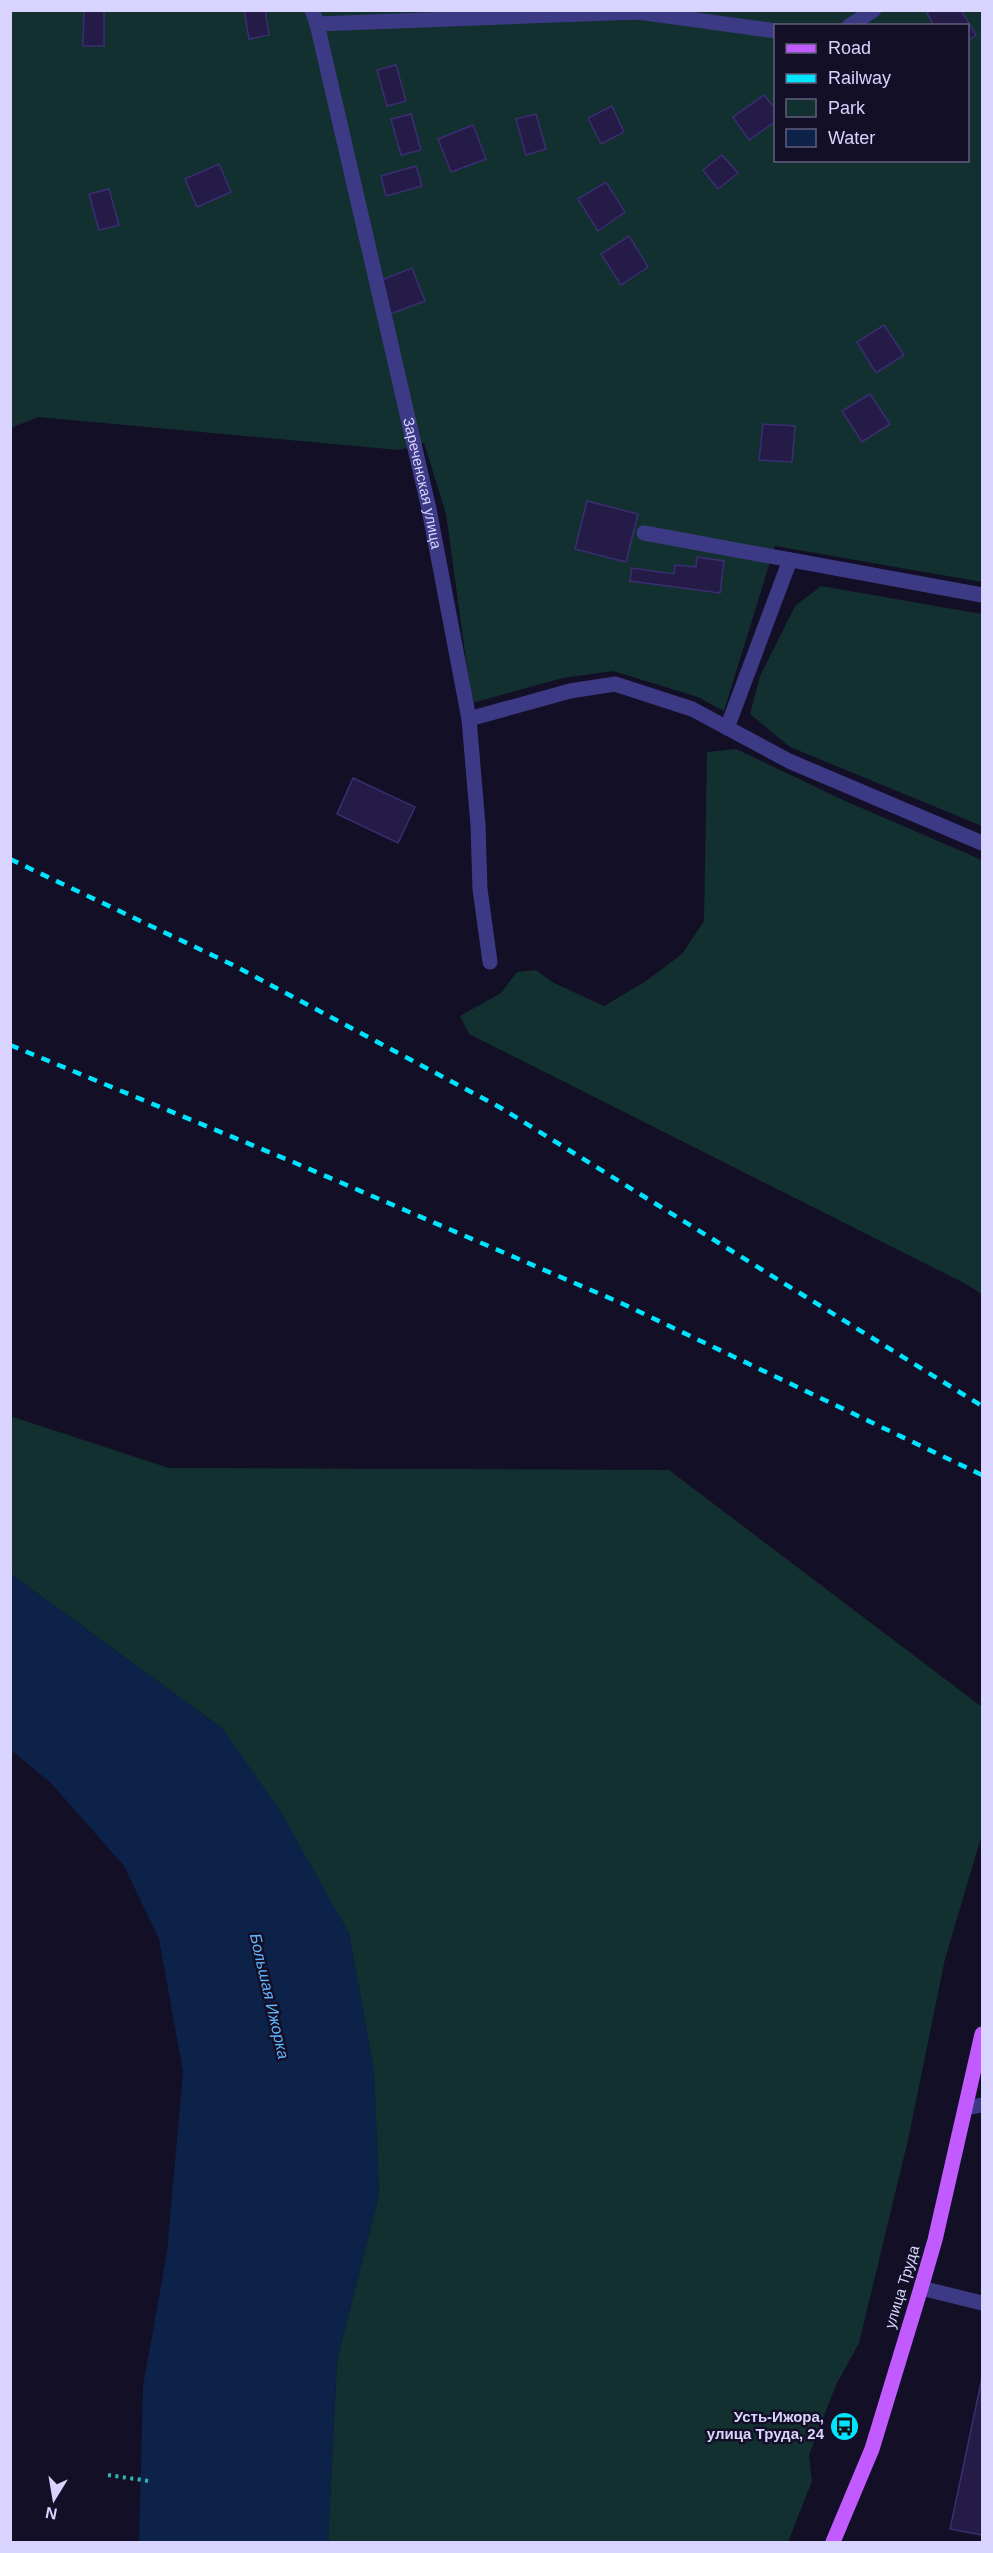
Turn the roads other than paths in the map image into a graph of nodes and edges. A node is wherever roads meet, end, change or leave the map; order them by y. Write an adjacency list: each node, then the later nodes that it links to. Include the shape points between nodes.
1 (874, 10): 3 (street)
2 (314, 17): 4 (street, via 638,12); 8 (street, Зареченская улица, via 429,509)
3 (852, 24)
4 (774, 31)
5 (644, 533): 6 (street)
6 (790, 560): 7 (street); 9 (street)
7 (982, 595)
8 (469, 719): 9 (street, via 570,691 615,684 692,709); 11 (street, Зареченская улица, via 480,889)
9 (727, 728): 10 (street, via 789,761)
10 (982, 843)
11 (490, 962)
12 (982, 2034): 14 (main road, улица Труда)
13 (982, 2105): 14 (street)
14 (966, 2108): 15 (main road, улица Труда)
15 (921, 2288): 16 (street); 17 (main road, улица Труда, via 872,2449)
16 (982, 2303)
17 (832, 2542)

